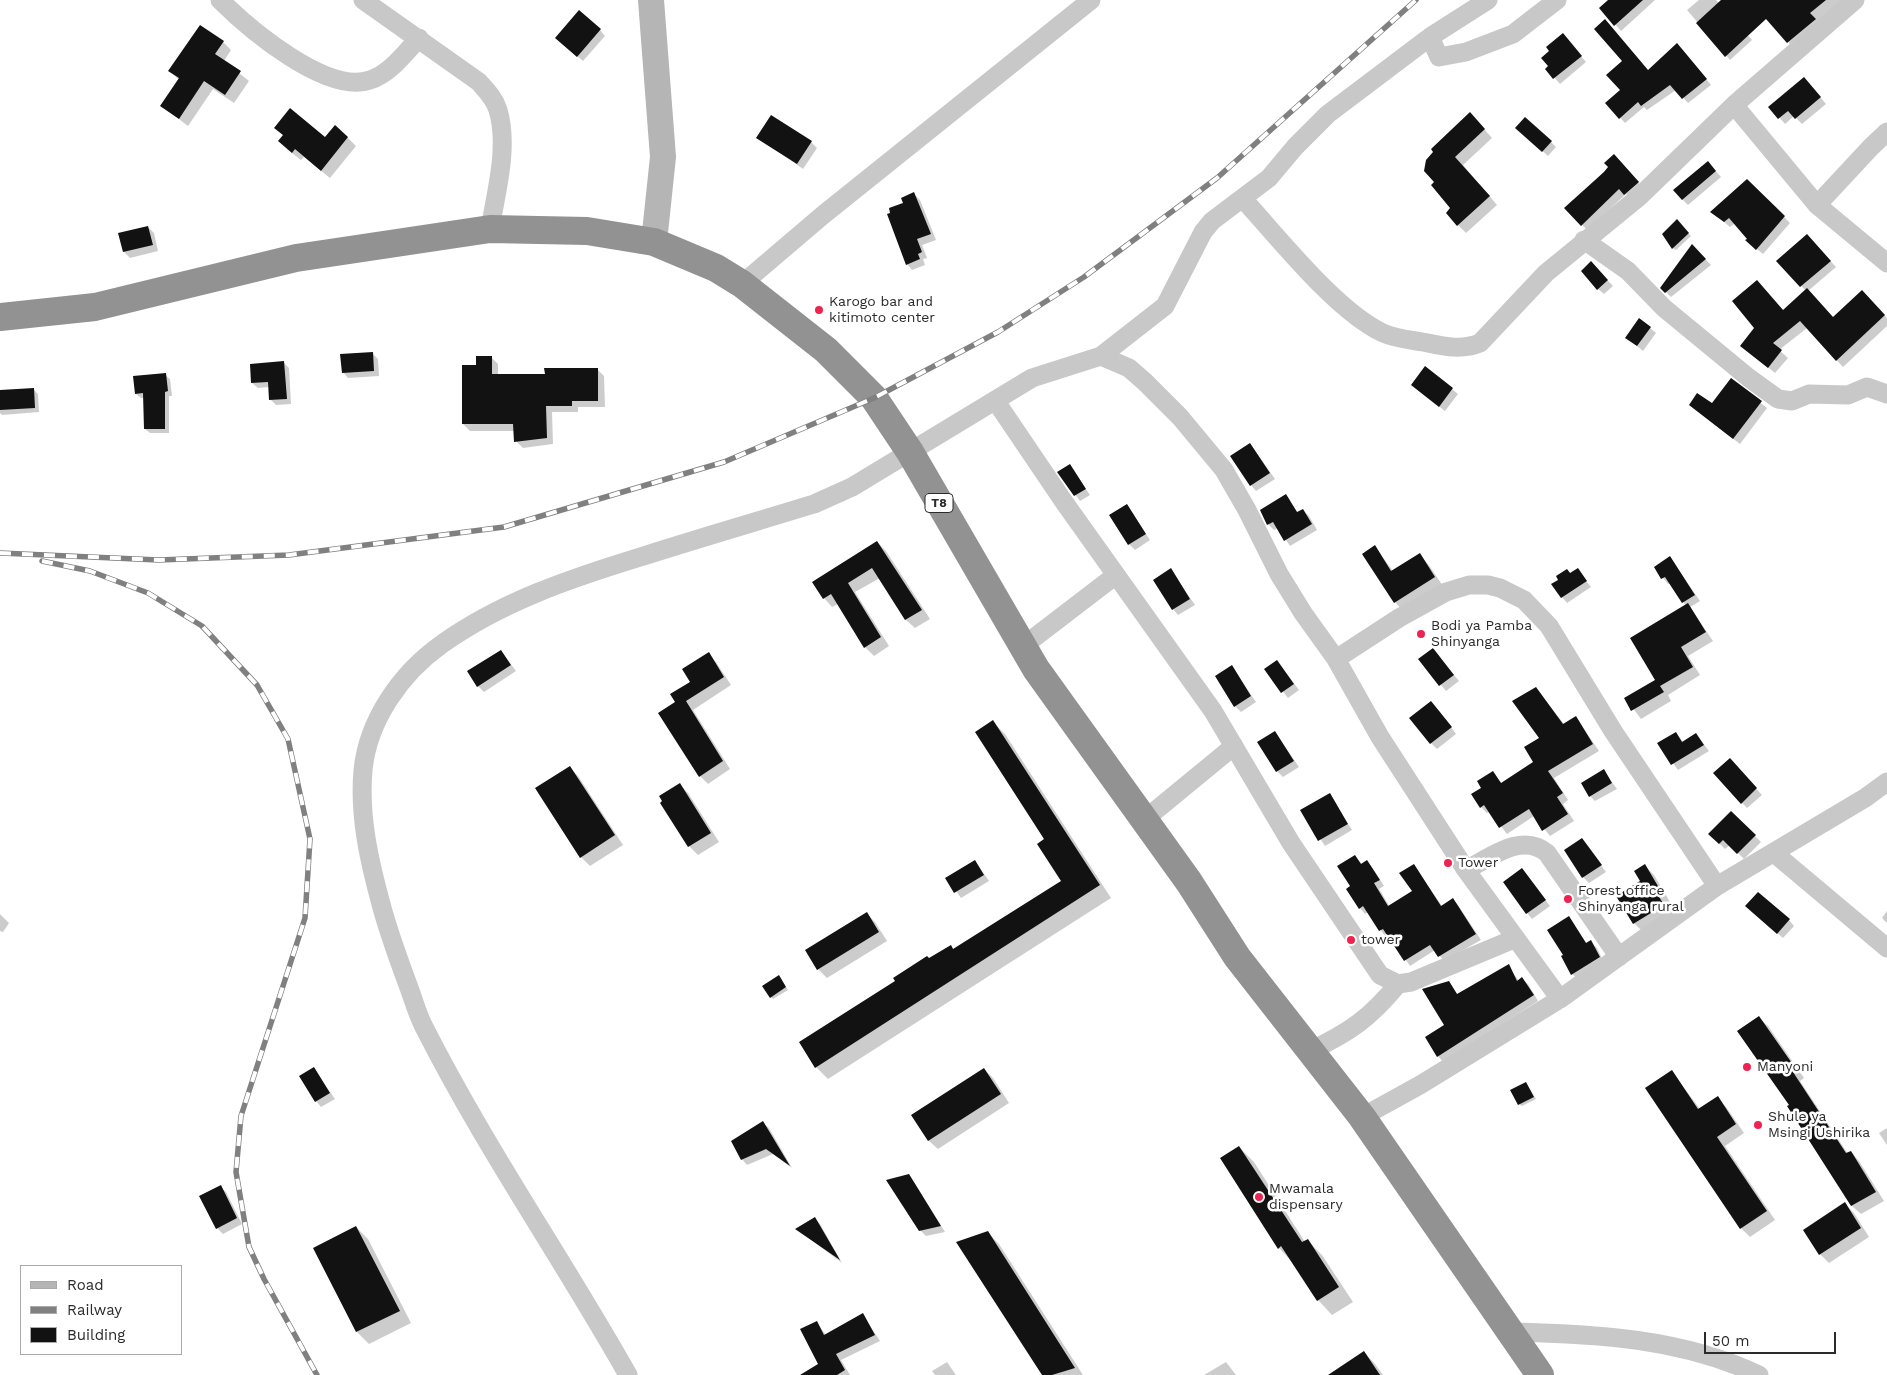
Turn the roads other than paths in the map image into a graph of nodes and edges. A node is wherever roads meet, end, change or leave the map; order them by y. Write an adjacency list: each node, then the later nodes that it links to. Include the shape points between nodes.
1 (220, 0): 8 (street, via 287,54 340,80 369,81 376,78)
2 (364, 0): 8 (street)
3 (651, 0): 16 (street, via 662,157)
4 (1091, 0): 18 (street)
5 (1488, 0): 9 (street)
6 (1557, 0): 9 (street, via 1513,34 1466,52 1439,57)
7 (1855, 0): 10 (street)
8 (419, 38): 14 (street, via 479,82 491,94 498,110 502,136)
9 (1430, 38): 12 (street, via 1328,114 1269,178)
10 (1734, 105): 13 (street); 15 (street, via 1639,197)
11 (1887, 132): 13 (street)
12 (1244, 199): 15 (street, via 1321,284 1356,315 1384,333 1444,346 1468,348 1480,343 1546,273); 20 (street, via 1212,221 1203,232 1165,306)
13 (1817, 205): 17 (street)
14 (490, 229): 16 (highway, T8, via 587,231); 19 (highway, T8, via 296,258 95,307)
15 (1584, 240): 21 (street, via 1628,271 1664,308 1778,399 1792,401 1809,394 1848,395 1867,387)
16 (654, 242): 18 (highway, T8, via 716,268)
17 (1887, 263)
18 (742, 284): 23 (highway, T8, via 795,323 851,374 874,398)
19 (0, 317)
20 (1101, 356): 22 (street, via 1032,378); 26 (street, via 1128,368 1145,382 1180,417 1224,470 1279,574)
21 (1887, 394)
22 (995, 400): 23 (street); 24 (street)
23 (910, 452): 25 (highway, T8); 41 (street, via 814,504 557,583 482,619 441,644 410,670 383,709 373,730 363,770 362,801 368,857 387,927 422,1023 491,1147)
24 (1116, 575): 25 (street); 27 (street, via 1213,711)
25 (1022, 647): 29 (highway, T8)
26 (1336, 658): 31 (street, via 1380,737); 32 (street, via 1446,592 1469,585 1488,585 1524,600 1549,626 1613,731)
27 (1234, 746): 29 (street); 36 (street, via 1273,815 1352,935 1380,975)
28 (1887, 782): 30 (street)
29 (1144, 820): 38 (highway, T8, via 1237,957)
30 (1774, 853): 32 (street); 34 (street)
31 (1466, 870): 33 (street); 35 (street, via 1518,845 1540,847 1548,853)
32 (1717, 886): 35 (street)
33 (1514, 938): 36 (street, via 1411,982); 37 (street)
34 (1887, 948)
35 (1619, 957): 37 (street)
36 (1398, 984): 38 (street, via 1377,1009 1353,1029)
37 (1560, 999): 39 (street)
38 (1310, 1050): 39 (highway, T8)
39 (1362, 1117): 40 (highway, T8)
40 (1511, 1332): 42 (highway, T8); 43 (street, via 1594,1334 1670,1345 1726,1360)
41 (628, 1375)
42 (1540, 1375)
43 (1759, 1375)

